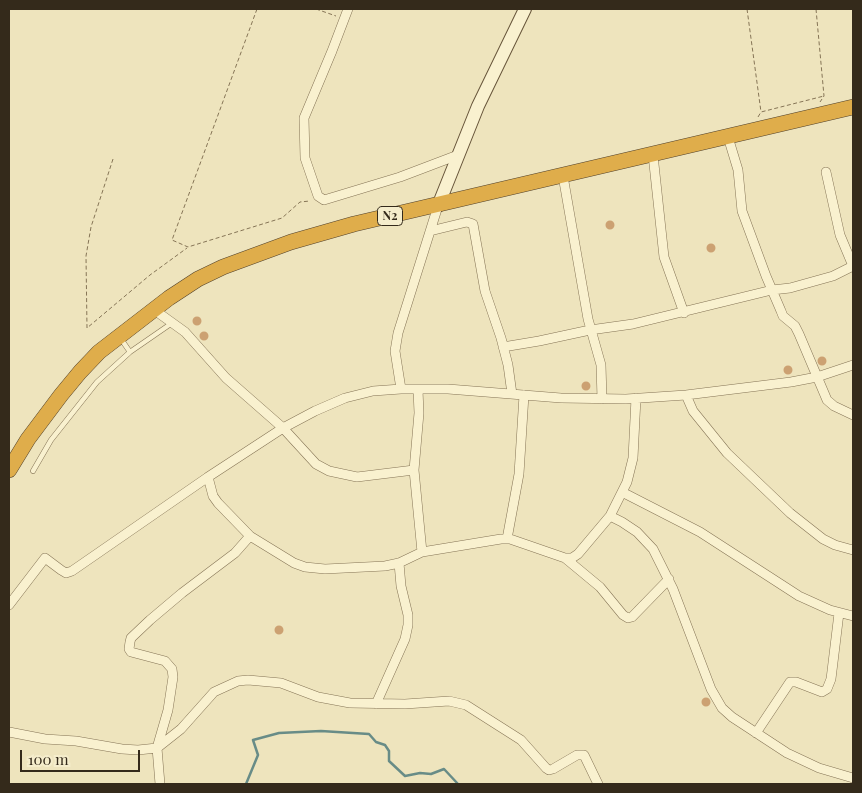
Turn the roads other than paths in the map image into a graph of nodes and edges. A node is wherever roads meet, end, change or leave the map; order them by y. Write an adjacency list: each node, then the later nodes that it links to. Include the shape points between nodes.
1 (348, 9): 5 (street, via 304,118 305,158 318,196 324,200)
2 (526, 9): 5 (street, via 478,106)
3 (853, 107): 4 (highway, N2)
4 (728, 137): 6 (highway, N2); 11 (street, via 738,170 742,211)
5 (458, 155): 9 (street)
6 (653, 155): 8 (highway, N2); 13 (street, via 664,257)
7 (826, 172): 11 (street, via 840,235 853,266 833,276)
8 (563, 176): 9 (highway, N2); 15 (street)
9 (438, 206): 10 (street); 12 (highway, N2, via 354,224 245,258 198,279)
10 (430, 231): 17 (street, via 467,222 474,224 485,291); 21 (street, via 398,333 395,351)
11 (772, 290): 13 (street); 20 (street, via 784,316 795,326)
12 (153, 309): 14 (street); 16 (highway, N2)
13 (684, 313): 15 (street)
14 (172, 323): 18 (lane); 29 (street, via 185,332 226,378)
15 (590, 330): 17 (street); 27 (street, via 601,365)
16 (119, 336): 18 (lane); 30 (highway, N2, via 80,372 28,439)
17 (503, 347): 23 (street)
18 (130, 352): 32 (lane, via 90,389 51,440)
19 (853, 365): 20 (street)
20 (817, 377): 25 (street); 28 (street, via 829,403)
21 (401, 389): 22 (street); 29 (street, via 345,398)
22 (418, 390): 23 (street); 31 (street)
23 (512, 394): 24 (street)
24 (524, 395): 27 (street); 37 (street, via 519,474)
25 (686, 395): 26 (street); 38 (street, via 693,411 727,453 790,513 823,540)
26 (636, 398): 27 (street); 34 (street, via 632,465)
27 (602, 399)
28 (853, 415)
29 (283, 428): 31 (street, via 316,464 335,473 356,477); 33 (street)
30 (9, 470)
31 (414, 470): 39 (street)
32 (33, 471)
33 (208, 477): 36 (street, via 213,496); 43 (street, via 72,571 66,573 45,558)
34 (622, 492): 35 (street); 44 (street, via 700,532 799,596)
35 (610, 516): 40 (street, via 574,557); 42 (street, via 645,540)
36 (250, 536): 41 (street, via 282,557 305,567 345,569); 49 (street, via 235,553 156,615 130,642 131,652 165,661 172,669 168,710)
37 (507, 539): 39 (street); 40 (street)
38 (853, 550)
39 (422, 552): 41 (street)
40 (565, 558): 42 (street, via 600,587 628,618)
41 (399, 562): 46 (street, via 408,625)
42 (669, 579): 48 (street, via 711,689 726,712)
43 (9, 605)
44 (838, 612): 45 (street); 48 (street, via 828,686 822,692 790,682)
45 (853, 616)
46 (376, 704): 49 (street, via 318,697 281,683 238,681 214,692 181,729); 52 (street, via 449,701 466,705 521,740 549,770 584,754)
47 (9, 732): 49 (street, via 122,749)
48 (756, 733): 50 (street, via 808,764)
49 (157, 748): 51 (street)
50 (853, 778)
51 (160, 784)
52 (598, 784)

